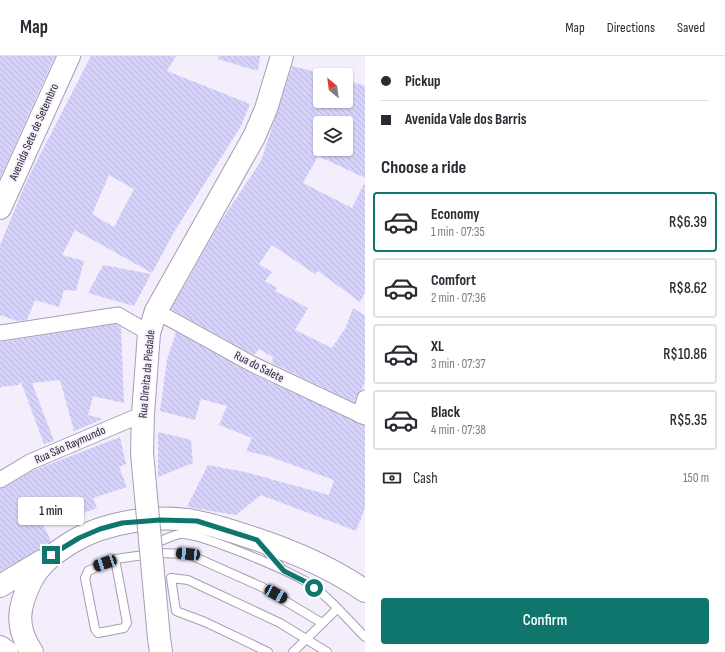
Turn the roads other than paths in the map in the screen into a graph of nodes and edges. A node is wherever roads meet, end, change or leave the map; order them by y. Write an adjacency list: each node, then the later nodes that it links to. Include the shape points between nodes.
1 (69, 56): 3 (street, Avenida Sete de Setembro)
2 (282, 56): 4 (street, Rua Direita da Piedade, via 266,109 254,137)
3 (0, 208)
4 (156, 310): 6 (street, Rua Direita da Piedade); 9 (street, Rua do Salete, via 252,364)
5 (0, 333): 6 (street, via 118,315)
6 (149, 333): 8 (street, Rua Direita da Piedade)
7 (365, 398): 9 (street)
8 (143, 414): 10 (street, Rua São Raymundo, via 44,456); 23 (street, Rua Direita da Piedade, bridge, via 142,453)
9 (363, 416)
10 (0, 480)
11 (257, 540): 12 (street, via 197,521 146,520 100,529); 15 (lane); 17 (street, via 290,550 344,576)
12 (51, 555): 16 (street); 25 (street, via 33,578 24,596 20,616 22,632)
13 (128, 557): 14 (lane); 15 (lane, via 181,534 215,542); 19 (lane, via 188,554 262,587)
14 (115, 560): 14 (lane, via 95,566 88,571 85,578 98,633 124,628 127,623)
15 (284, 571): 18 (lane, via 306,582)
16 (0, 586)
17 (365, 591)
18 (337, 609): 19 (lane); 20 (lane)
19 (322, 623): 21 (lane)
20 (365, 637)
21 (306, 638): 26 (lane, via 188,580 171,578 176,611); 27 (lane); 28 (lane)
22 (0, 647): 24 (street)
23 (161, 648)
24 (7, 652)
25 (32, 652)
26 (268, 652)
27 (293, 652)
28 (327, 652)

